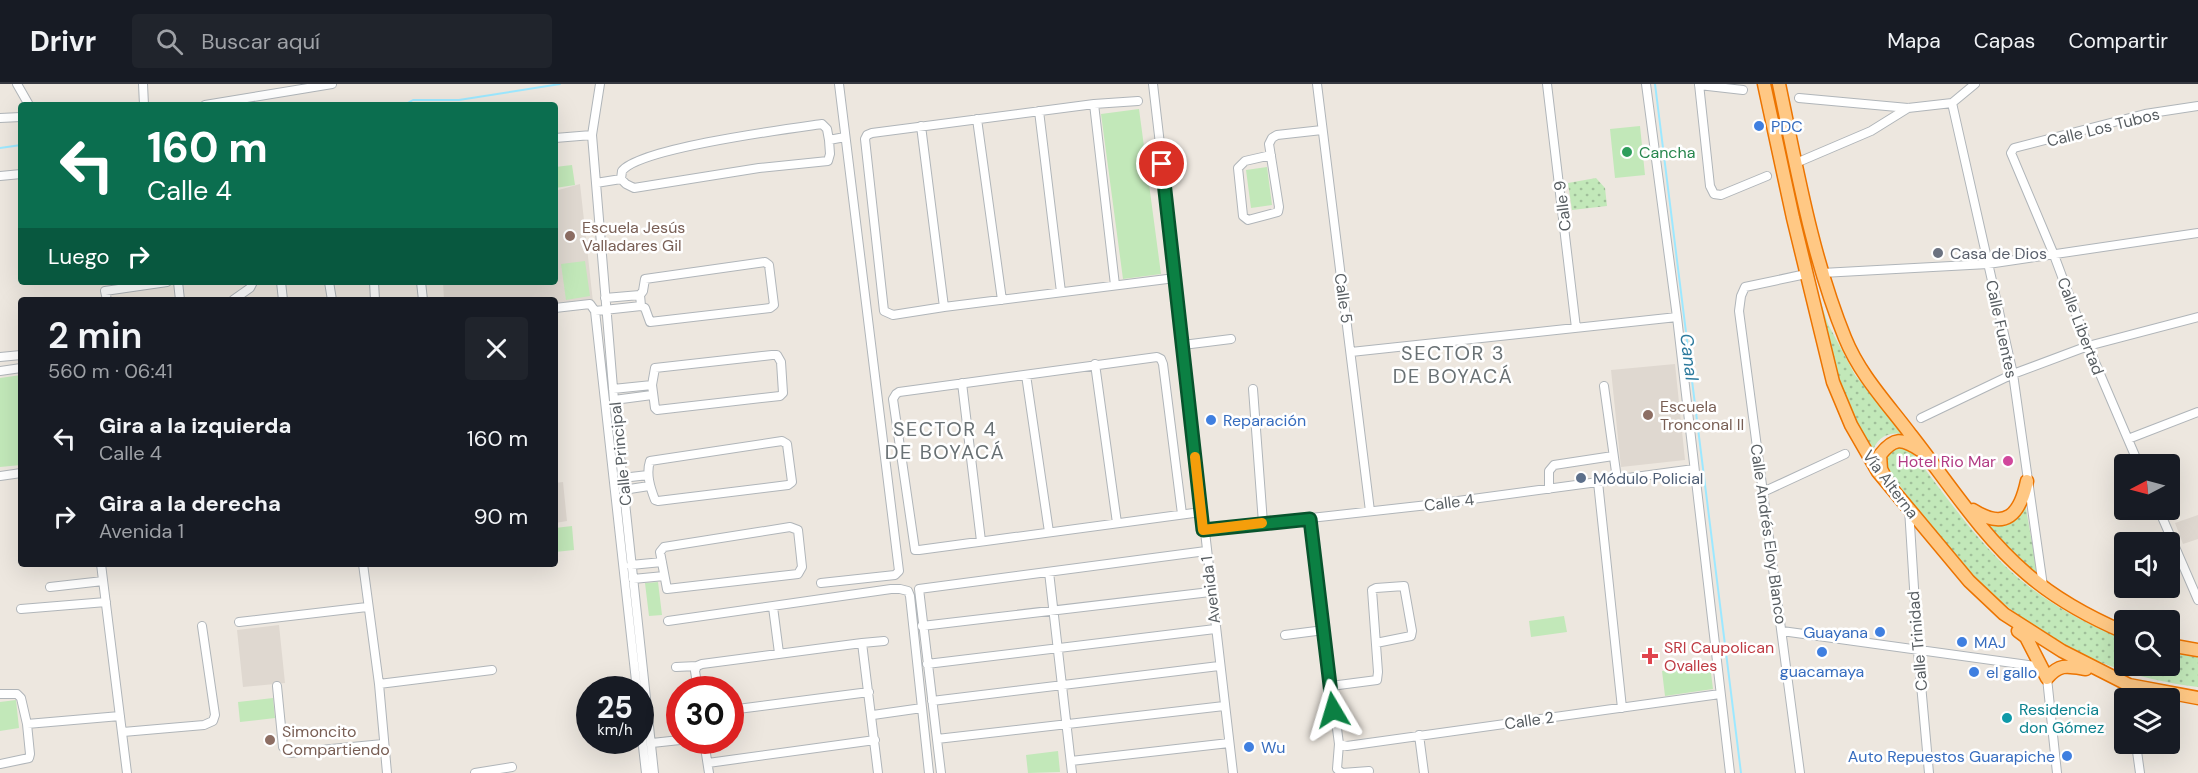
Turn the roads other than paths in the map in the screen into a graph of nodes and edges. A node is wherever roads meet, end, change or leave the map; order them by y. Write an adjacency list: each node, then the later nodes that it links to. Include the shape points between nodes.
1 (17, 84): 17 (street)
2 (143, 84): 18 (street)
3 (332, 84): 19 (street)
4 (600, 84): 30 (street, Calle Principal)
5 (841, 84): 31 (street)
6 (1153, 84): 47 (street, Avenida 1)
7 (1317, 84): 29 (street, Calle 5)
8 (1547, 84): 64 (street, Calle 9)
9 (1646, 84): 62 (street)
10 (1699, 84): 14 (street); 39 (street, via 1714,194 1721,195)
11 (1764, 84): 46 (highway, Vía Alterna)
12 (1779, 84): 36 (highway)
13 (1975, 84): 20 (street)
14 (1743, 90)
15 (1799, 98): 23 (street)
16 (1138, 100): 21 (street)
17 (27, 102)
18 (144, 102)
19 (223, 102)
20 (1952, 102): 23 (street); 44 (street, Calle Fuentes)
21 (1094, 104): 24 (street); 50 (street)
22 (2198, 106): 34 (street, Calle Los Tubos, via 2145,114 2014,148)
23 (1908, 108): 36 (street, via 1871,131)
24 (1039, 111): 27 (street); 51 (street)
25 (18, 117): 26 (street)
26 (0, 118)
27 (977, 119): 28 (street); 56 (street)
28 (921, 126): 58 (street); 58 (street, via 872,133 865,139 884,311 893,315)
29 (1322, 130): 35 (street, via 1277,135 1269,144); 68 (street, Calle 5)
30 (592, 135): 32 (street); 41 (street, Calle Principal)
31 (845, 137): 33 (street); 124 (street, via 898,571 895,575)
32 (558, 138)
33 (829, 140): 40 (street, via 828,161 634,188); 40 (street, via 822,124 700,144 668,150 630,164 622,171)
34 (2011, 153): 43 (street, Calle Libertad)
35 (1271, 155): 35 (street, via 1278,212 1248,220 1243,216 1238,168 1245,161)
36 (1796, 164): 45 (highway)
37 (18, 174): 38 (street)
38 (0, 176)
39 (1767, 176)
40 (621, 179): 41 (street)
41 (596, 183): 55 (street, Calle Principal)
42 (2198, 233): 43 (street)
43 (2054, 255): 44 (street); 67 (street, Calle Libertad)
44 (1988, 264): 45 (street); 74 (street, Calle Fuentes)
45 (1822, 273): 87 (highway, via 1845,338 1866,377)
46 (1806, 274): 98 (highway, Vía Alterna, via 1833,382 1866,453); 102 (street, Calle Andrés Eloy Blanco, via 1745,287 1741,296 1739,311)
47 (1175, 278): 50 (street); 66 (street, Avenida 1)
48 (146, 285): 53 (street, via 105,291)
49 (252, 285): 54 (street)
50 (1115, 285): 51 (street)
51 (1061, 292): 56 (street)
52 (640, 295): 55 (street); 57 (street); 57 (street, via 645,279 765,262 769,265 774,305 650,322)
53 (106, 297)
54 (238, 297)
55 (605, 298): 60 (street, Calle Principal)
56 (1002, 300): 58 (street)
57 (641, 306): 60 (street)
58 (944, 307)
59 (558, 308): 61 (street, via 590,304)
60 (606, 310): 61 (street); 80 (street, Calle Principal)
61 (595, 311): 159 (street)
62 (1677, 317): 64 (street); 90 (street)
63 (2198, 317): 67 (street)
64 (1576, 328): 68 (street)
65 (1231, 339): 66 (street)
66 (1183, 345): 106 (street, Avenida 1)
67 (2088, 346): 74 (street); 85 (street, Calle Libertad)
68 (1351, 352): 105 (street, Calle 5)
69 (18, 355): 70 (street)
70 (0, 357)
71 (1095, 364): 75 (street); 107 (street, via 1161,359); 110 (street)
72 (18, 368): 73 (street)
73 (0, 370)
74 (2013, 374): 84 (street); 97 (street, Calle Fuentes)
75 (1026, 375): 76 (street); 113 (street)
76 (962, 383): 114 (street); 114 (street, via 899,392 893,399 915,549)
77 (652, 386): 80 (street); 81 (street); 81 (street, via 655,368 772,355 777,355 781,363 780,396 657,410)
78 (1604, 386): 89 (street)
79 (1253, 388): 111 (street)
80 (613, 389): 82 (street, Calle Principal)
81 (652, 395): 82 (street)
82 (614, 400): 94 (street, Calle Principal)
83 (2198, 412): 85 (street)
84 (1921, 418)
85 (2128, 439): 88 (street, Calle Libertad)
86 (1845, 454): 102 (street)
87 (1926, 454): 98 (highway, via 1898,440 1888,444 1880,454 1881,469); 103 (highway)
88 (2134, 454)
89 (1613, 456): 95 (street); 100 (street, via 1554,465 1549,471)
90 (1694, 468): 95 (street, Calle 4); 170 (street)
91 (18, 473): 93 (street)
92 (648, 475): 94 (street); 99 (street); 99 (street, via 650,461 782,441 787,444 792,482 788,485 658,501)
93 (0, 476)
94 (622, 478): 101 (street, Calle Principal)
95 (1617, 479): 96 (street, Calle 4)
96 (1598, 482): 100 (street, Calle 4); 176 (street)
97 (2027, 482): 103 (highway, via 2023,501 2008,518 1983,516); 125 (street, Calle Fuentes)
98 (1888, 483): 104 (highway, Vía Alterna)
99 (650, 486): 101 (street)
100 (1549, 489): 105 (street, Calle 4)
101 (623, 490): 117 (street, Calle Principal)
102 (1763, 492): 142 (street, Calle Andrés Eloy Blanco)
103 (1964, 503): 125 (highway, via 2007,554)
104 (1909, 508): 134 (highway, Vía Alterna, via 1969,581); 150 (street, Calle Trinidad)
105 (1370, 511): 108 (street, Calle 4)
106 (1201, 512): 107 (street); 112 (street, Avenida 1)
107 (1182, 514): 110 (street)
108 (1310, 519): 111 (street, Calle 4); 141 (street)
109 (2163, 520): 128 (street)
110 (1117, 523): 113 (street)
111 (1263, 523): 112 (street, Calle 4)
112 (1203, 530): 115 (street, Avenida 1)
113 (1049, 532): 114 (street)
114 (981, 541)
115 (1206, 551): 120 (street); 127 (street, Avenida 1)
116 (662, 562): 117 (street); 121 (street); 121 (street, via 660,552 664,547 789,527 798,530 802,567 798,574 668,590)
117 (631, 565): 122 (street, Calle Principal)
118 (101, 567): 123 (street)
119 (363, 567): 130 (street)
120 (1049, 572): 133 (street); 138 (street, via 920,590)
121 (664, 576): 122 (street)
122 (633, 579): 160 (street, Calle Principal)
123 (103, 581): 126 (street); 129 (street)
124 (821, 583)
125 (2043, 586): 139 (highway)
126 (50, 587)
127 (1210, 592): 133 (street); 140 (street, Avenida 1)
128 (2198, 600)
129 (106, 602): 132 (street); 177 (street)
130 (367, 607): 135 (street); 162 (street)
131 (773, 608): 136 (street); 151 (street); 175 (street, via 891,589 908,591)
132 (21, 609)
133 (1054, 610): 138 (street); 148 (street)
134 (2004, 614): 157 (highway, via 2026,637); 158 (highway, Vía Alterna, via 2062,651)
135 (239, 621)
136 (668, 621)
137 (202, 626): 181 (street, via 213,721)
138 (922, 626): 152 (street)
139 (2114, 627)
140 (1215, 629): 148 (street); 154 (street, Avenida 1)
141 (1324, 630): 143 (street); 166 (street)
142 (1782, 631): 150 (street); 210 (street, Calle Andrés Eloy Blanco)
143 (1285, 634)
144 (884, 641): 145 (street)
145 (862, 643): 151 (street); 168 (street)
146 (1376, 643): 146 (street, via 1372,590 1404,586 1411,636); 166 (street, via 1377,680)
147 (2180, 647): 149 (highway)
148 (1058, 648): 152 (street); 163 (street)
149 (2198, 650)
150 (1918, 651): 157 (street); 211 (street, Calle Trinidad)
151 (779, 653): 153 (street)
152 (927, 664): 172 (street)
153 (697, 666): 155 (street); 161 (street)
154 (1219, 666): 163 (street); 173 (street, Avenida 1)
155 (676, 668)
156 (492, 670): 162 (street)
157 (2044, 672): 158 (highway, via 2068,665); 212 (street)
158 (2106, 672): 164 (highway, Vía Alterna)
159 (635, 676)
160 (644, 676)
161 (696, 676)
162 (379, 684): 186 (street)
163 (1062, 685): 172 (street); 180 (street)
164 (2129, 685): 167 (street); 171 (highway, Vía Alterna)
165 (277, 686): 186 (street, via 283,747 289,753)
166 (1330, 686): 187 (street)
167 (2129, 688)
168 (869, 692): 174 (street); 178 (street)
169 (0, 694): 179 (street, via 17,694 21,698)
170 (1720, 694): 176 (street, Calle 2); 209 (street)
171 (2198, 698)
172 (932, 701): 184 (street)
173 (1224, 706): 180 (street); 185 (street, Avenida 1)
174 (744, 708)
175 (922, 708): 178 (street); 204 (street)
176 (1622, 708): 182 (street, Calle 2)
177 (120, 716): 179 (street); 181 (street)
178 (873, 716): 183 (street)
179 (27, 724): 194 (street, via 29,758)
180 (1067, 724): 184 (street); 192 (street)
181 (123, 732): 197 (street)
182 (1419, 735): 187 (street, Calle 2); 208 (street)
183 (875, 740): 193 (street); 203 (street)
184 (937, 740): 205 (street)
185 (1229, 743): 192 (street); 207 (street, Avenida 1)
186 (383, 744): 198 (street)
187 (1339, 744): 196 (street, via 1337,769 1342,773)
188 (644, 754): 200 (street)
189 (653, 754): 201 (street, Calle Principal)
190 (706, 754): 193 (street)
191 (2137, 754): 213 (street)
192 (1071, 761): 206 (street)
193 (708, 763): 202 (street)
194 (0, 764)
195 (512, 767): 199 (street)
196 (1369, 771)
197 (127, 773)
198 (387, 773)
199 (475, 773)
200 (646, 773)
201 (654, 773)
202 (709, 773)
203 (878, 773)
204 (929, 773)
205 (941, 773)
206 (1072, 773)
207 (1233, 773)
208 (1424, 773)
209 (1730, 773)
210 (1800, 773)
211 (1929, 773)
212 (2057, 773)
213 (2140, 773)

